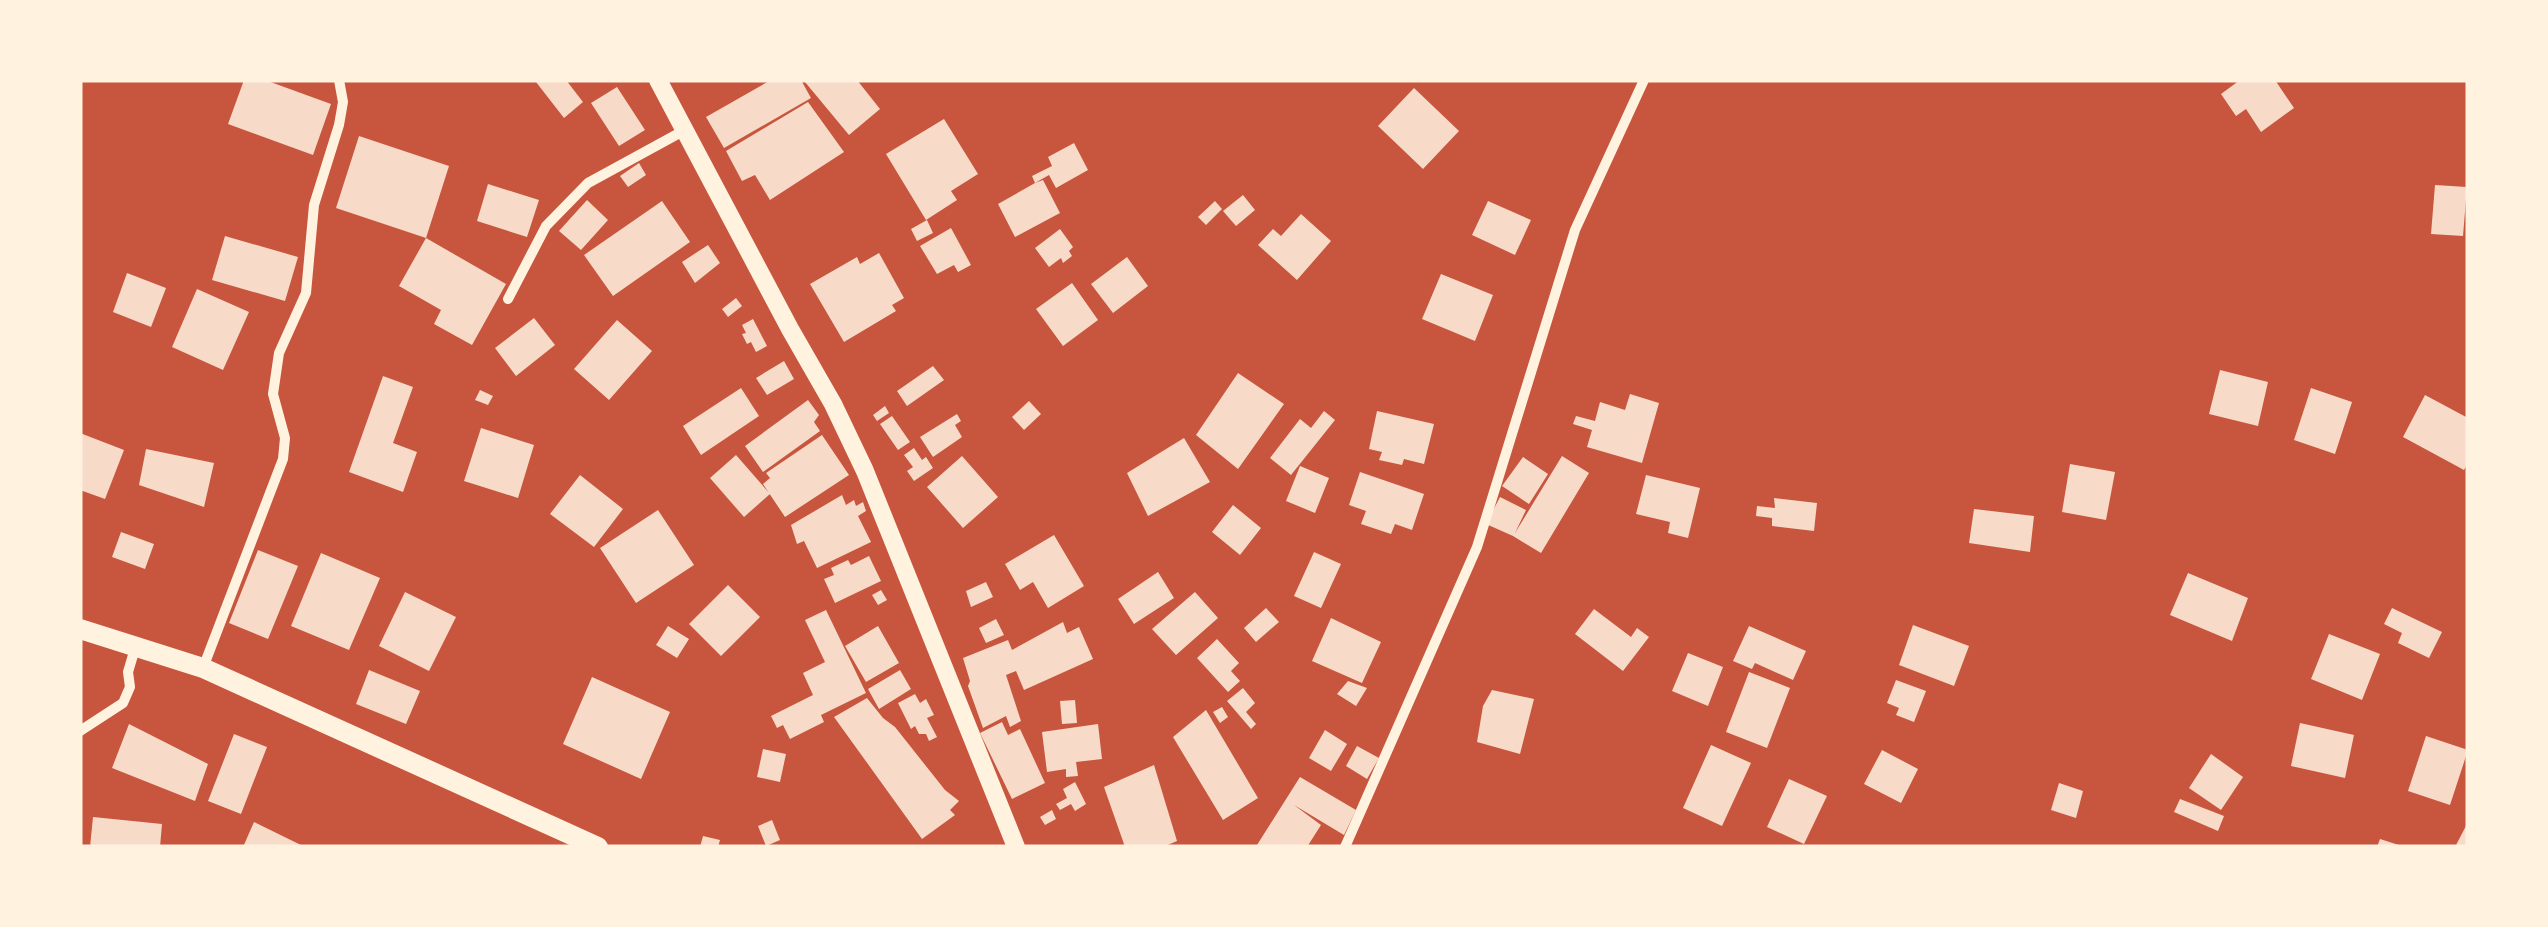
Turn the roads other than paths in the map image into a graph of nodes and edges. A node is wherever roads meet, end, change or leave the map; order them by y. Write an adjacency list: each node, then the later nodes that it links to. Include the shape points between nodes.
1 (340, 80): 8 (street, via 340,125 314,205 306,293 279,353 273,394 286,438 283,459)
2 (658, 80): 4 (street)
3 (1644, 80): 12 (street, via 1574,230 1477,548)
4 (685, 130): 5 (street, via 588,183 546,226); 11 (street, via 865,470)
5 (508, 299)
6 (80, 630): 7 (main road)
7 (136, 646): 8 (main road); 9 (street, via 124,703)
8 (203, 668): 10 (main road)
9 (80, 731)
10 (598, 847)
11 (1016, 847)
12 (1345, 847)

